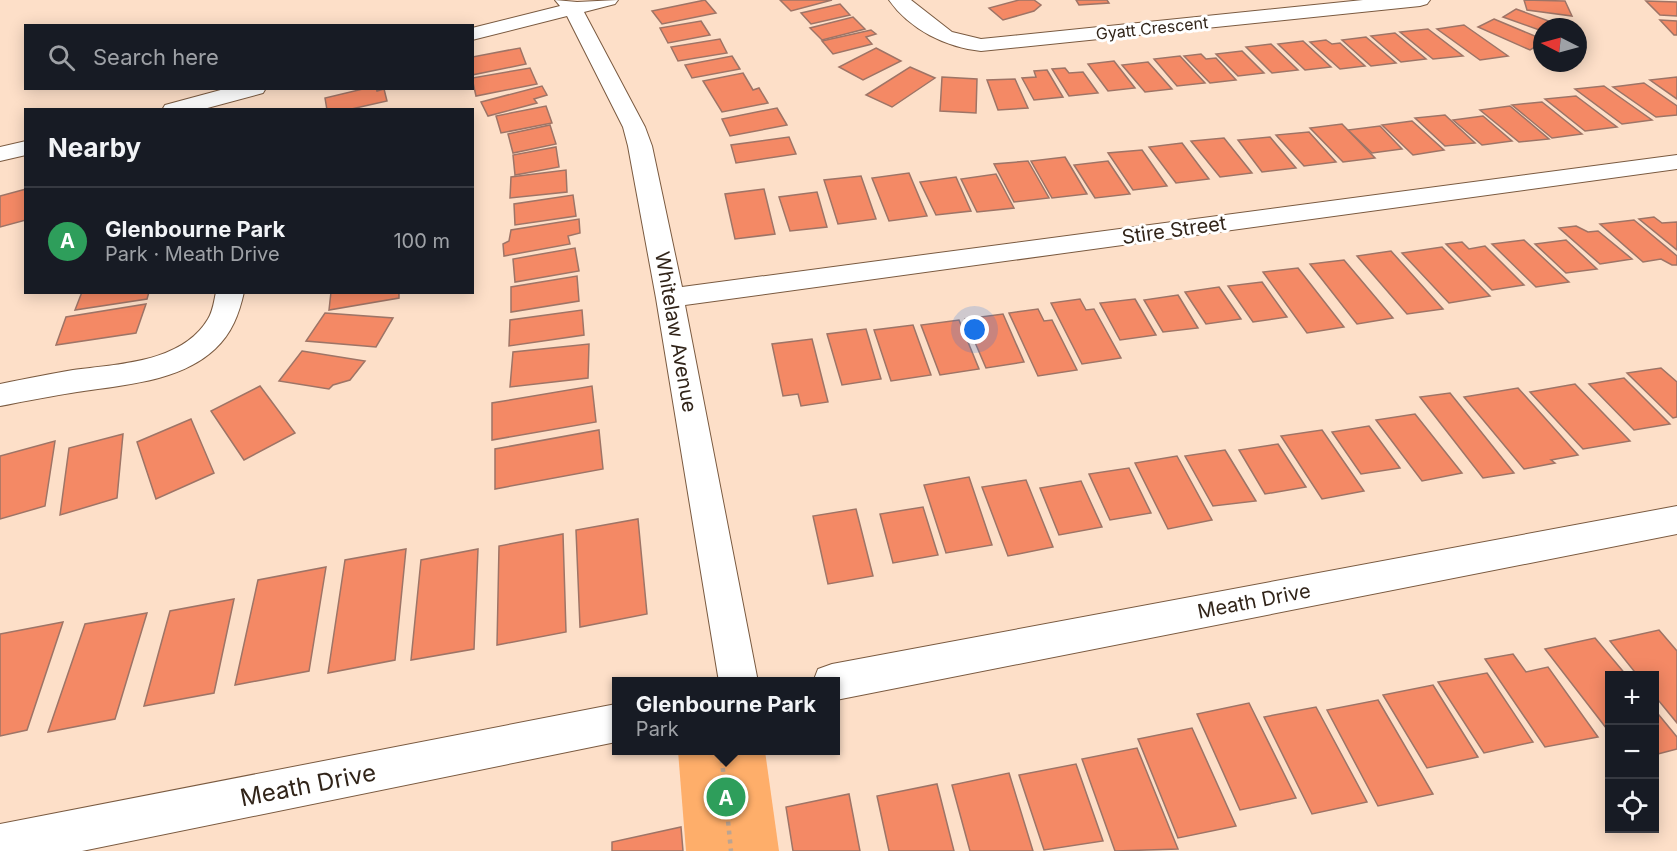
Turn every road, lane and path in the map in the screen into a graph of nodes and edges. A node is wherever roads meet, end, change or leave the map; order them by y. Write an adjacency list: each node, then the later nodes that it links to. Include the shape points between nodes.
1 (608, 0): 4 (street)
2 (899, 0): 3 (street, Gyatt Crescent, via 940,35 956,42 981,45)
3 (1420, 0)
4 (569, 5): 5 (street); 12 (street, Whitelaw Avenue, via 634,127)
5 (474, 33)
6 (248, 96): 7 (street)
7 (184, 108)
8 (24, 148): 9 (street)
9 (0, 154)
10 (1677, 162): 12 (street, Stire Street)
11 (229, 294): 13 (street, via 217,328 181,358 128,373)
12 (670, 298): 15 (street, Whitelaw Avenue)
13 (0, 395)
14 (1677, 520): 16 (street, Meath Drive)
15 (738, 677)
16 (840, 679)
17 (612, 724): 19 (street, Meath Drive)
18 (721, 755): 20 (path)
19 (0, 846)
20 (731, 851)

